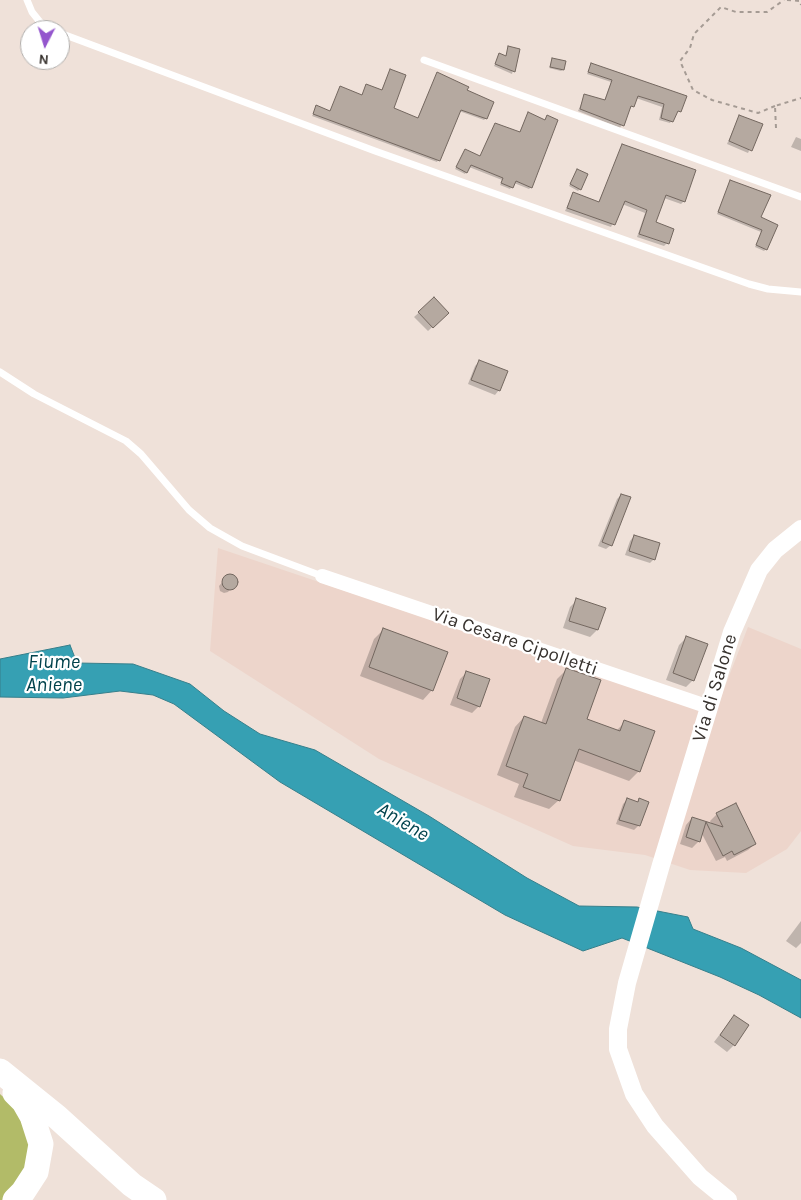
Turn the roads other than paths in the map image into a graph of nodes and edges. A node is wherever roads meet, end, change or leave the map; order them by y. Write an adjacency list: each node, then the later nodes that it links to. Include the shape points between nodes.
1 (27, 0): 2 (lane)
2 (38, 20)
3 (70, 37): 6 (lane, via 384,154 748,284)
4 (424, 60): 5 (lane)
5 (801, 197)
6 (801, 292)
7 (0, 372): 9 (lane, via 34,394 126,441 189,510 210,528 242,546)
8 (801, 529): 10 (street, Via di Salone, via 775,550 752,582 732,632)
9 (322, 576): 10 (street, Via Cesare Cipolletti)
10 (709, 707): 14 (street, Via di Salone, via 627,983 618,1029 618,1049 634,1094 656,1126 694,1170)
11 (1, 1077): 12 (highway, via 24,1102 38,1129 41,1144 36,1172); 13 (highway, via 57,1116 132,1185)
12 (15, 1200)
13 (154, 1200)
14 (728, 1200)

